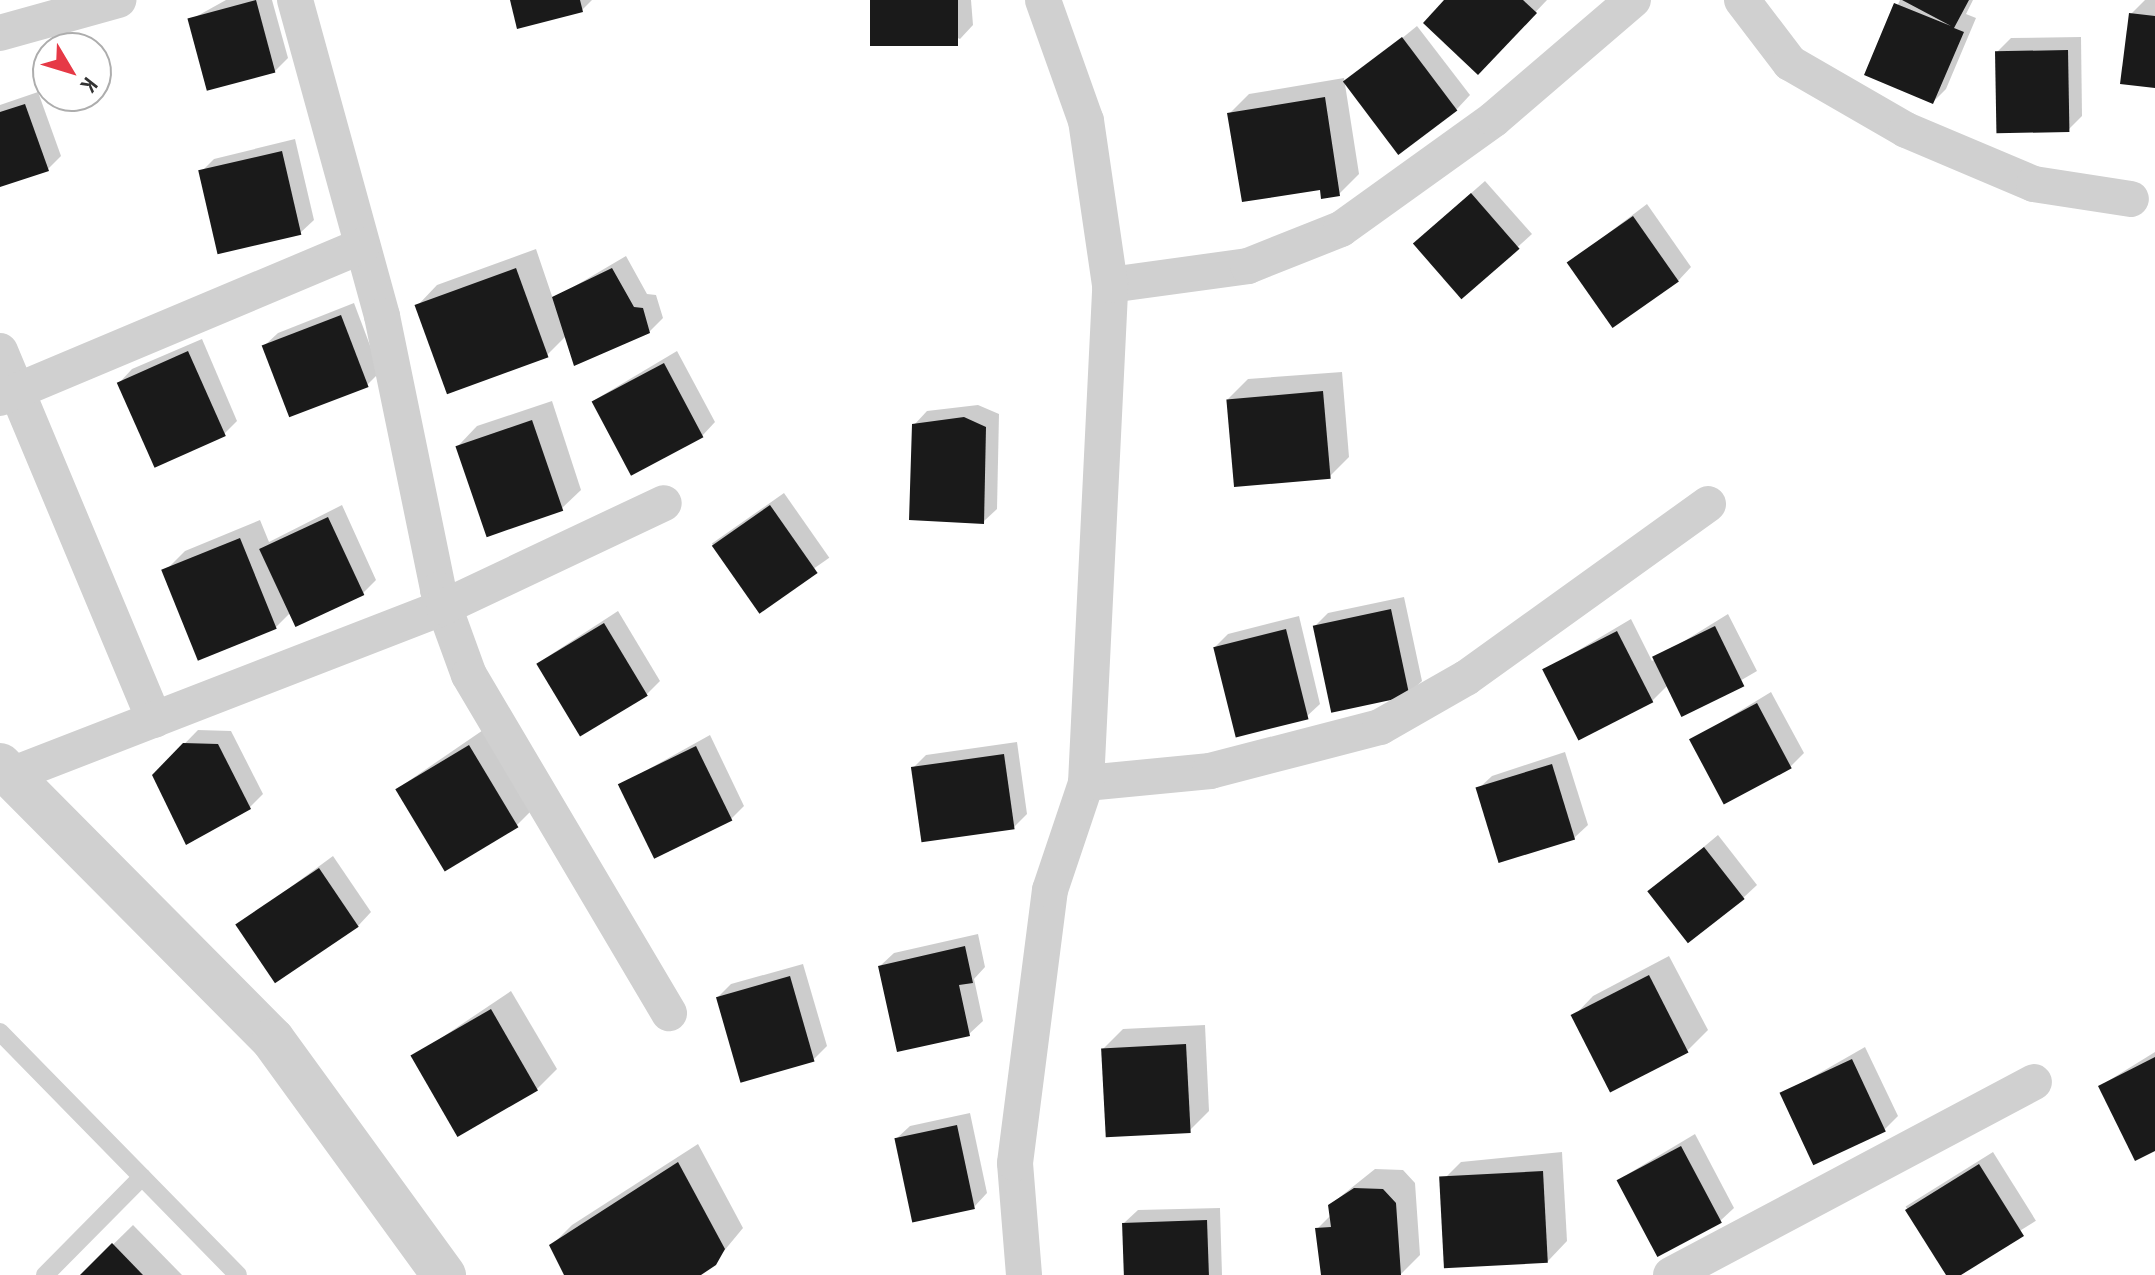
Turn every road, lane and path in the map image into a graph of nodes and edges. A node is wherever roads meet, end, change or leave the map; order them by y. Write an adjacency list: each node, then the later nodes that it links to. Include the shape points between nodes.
1 (118, 0): 6 (street)
2 (295, 0): 8 (street)
3 (1043, 0): 9 (street, via 1086,121)
4 (1633, 0): 9 (street, via 1494,119 1341,229 1248,266)
5 (1742, 0): 7 (street, via 1790,63 1906,130 2034,184)
6 (0, 33)
7 (2131, 199)
8 (362, 246): 11 (street); 14 (street)
9 (1110, 285): 17 (street)
10 (0, 351): 11 (street)
11 (8, 394): 15 (street)
12 (664, 503): 14 (street)
13 (1708, 504): 17 (street, via 1466,678 1380,727 1210,771)
14 (444, 607): 15 (street); 18 (street, via 469,675)
15 (154, 720): 16 (street)
16 (5, 770): 24 (street, via 273,1040)
17 (1086, 783): 25 (street, via 1048,905 1015,1163)
18 (669, 1013)
19 (0, 1032): 21 (lane)
20 (2034, 1082): 26 (street)
21 (142, 1177): 22 (lane); 23 (lane)
22 (45, 1275)
23 (238, 1275)
24 (444, 1275)
25 (1024, 1275)
26 (1671, 1275)

